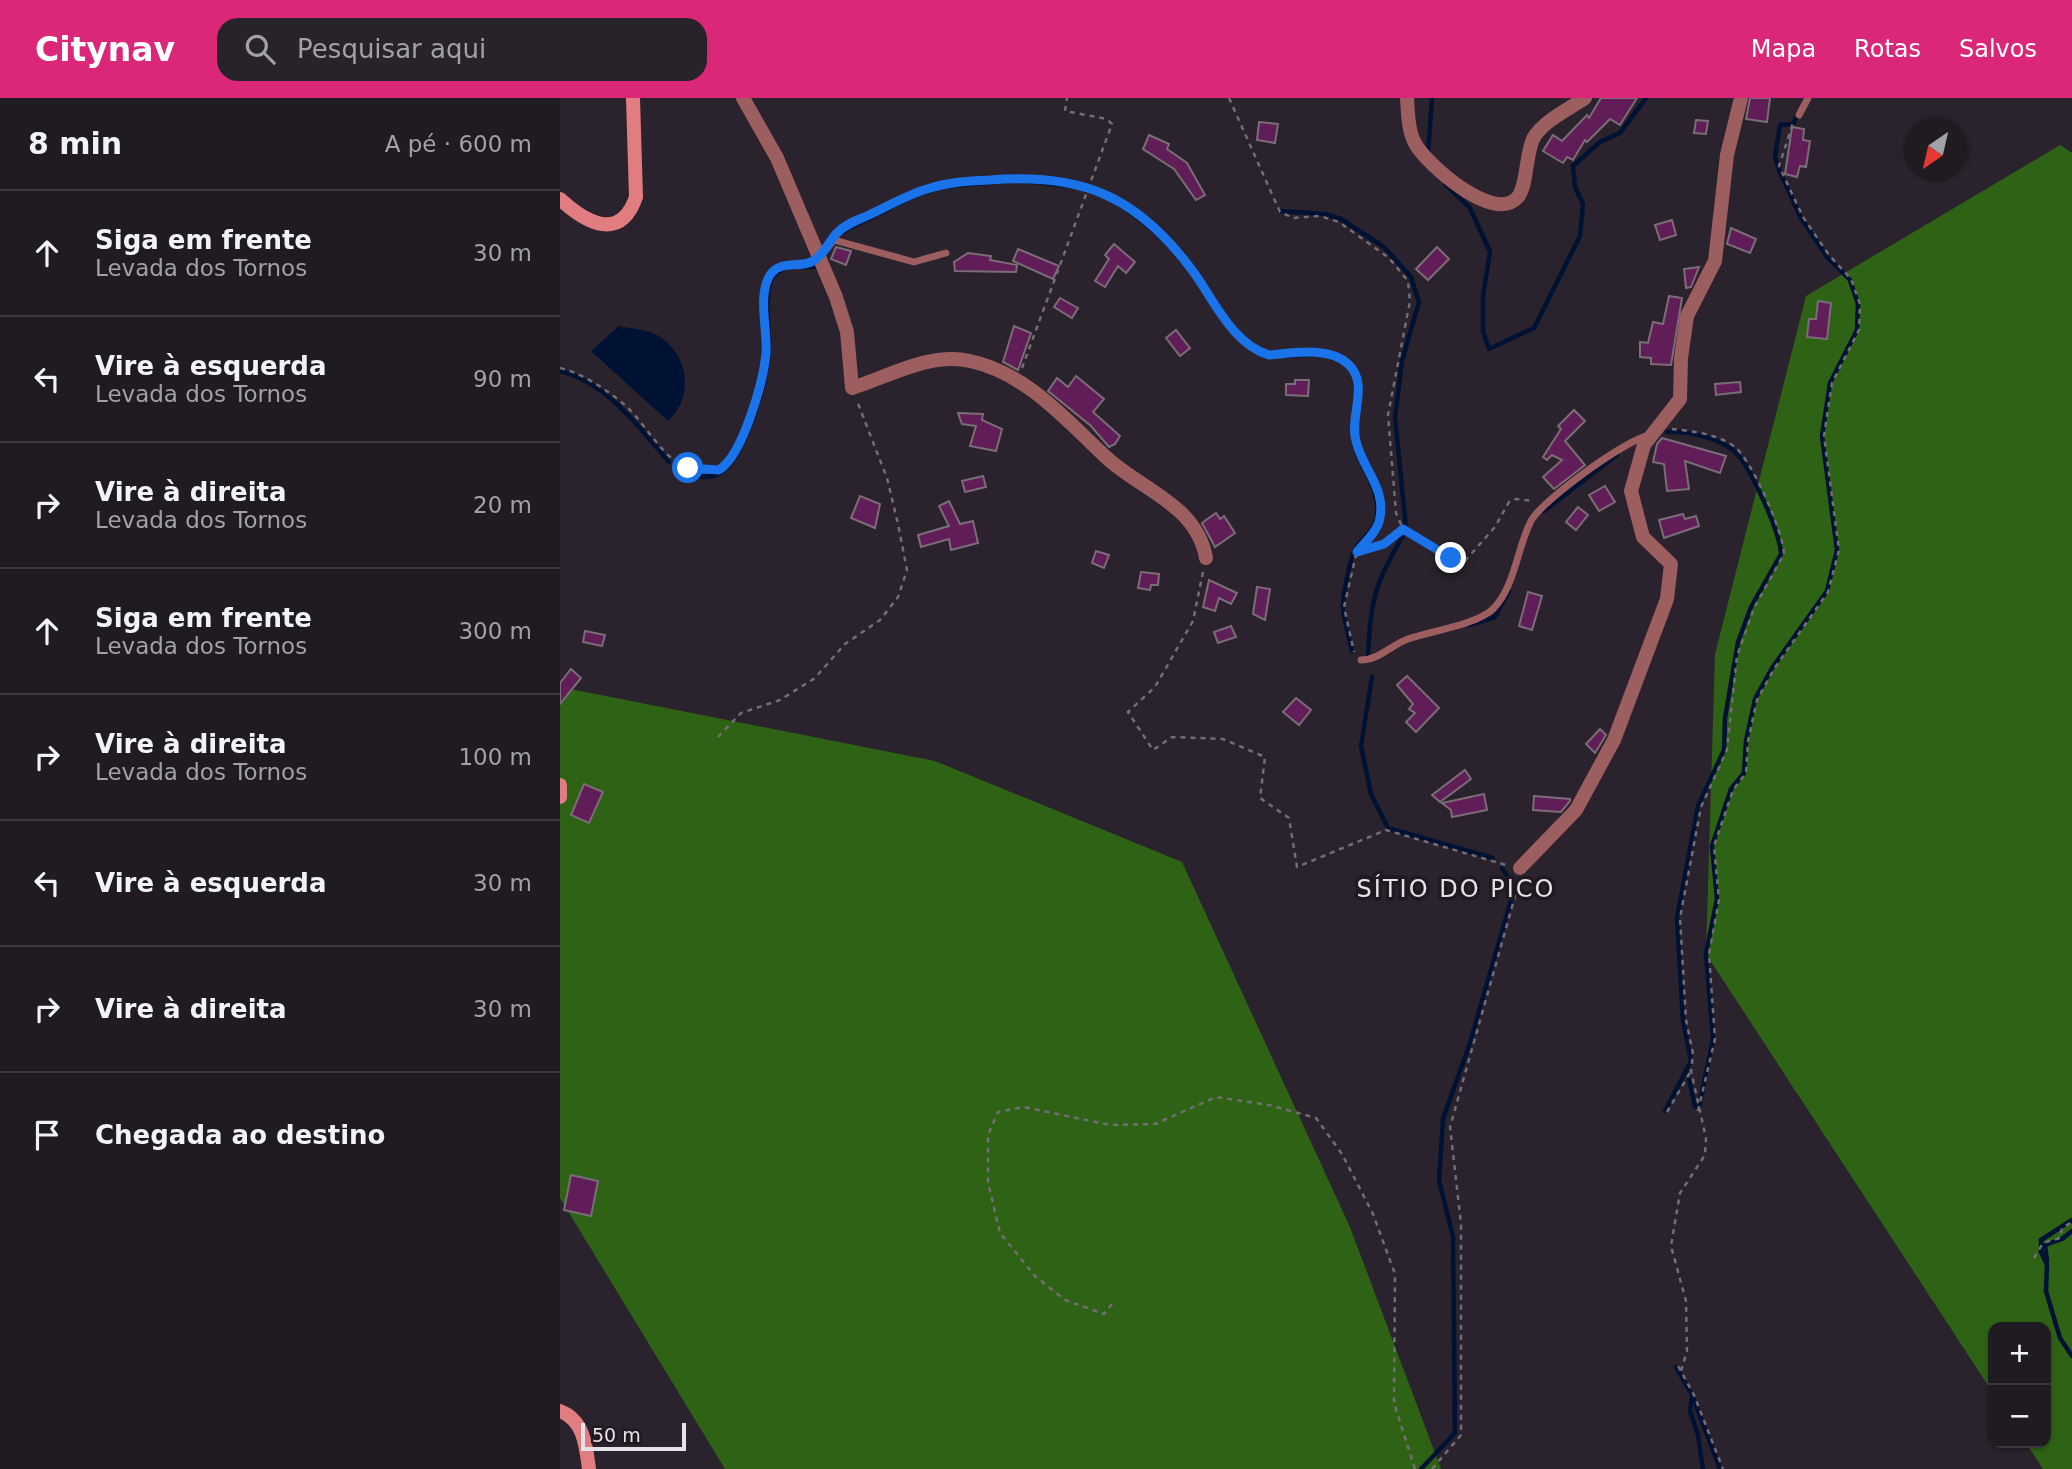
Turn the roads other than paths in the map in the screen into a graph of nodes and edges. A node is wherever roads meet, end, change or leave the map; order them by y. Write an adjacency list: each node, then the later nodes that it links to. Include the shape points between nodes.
1 (633, 98): 8 (main road, via 636,197 629,212 616,222 594,224)
2 (743, 98): 10 (street, via 777,158)
3 (1407, 98): 4 (street, via 1414,142 1429,163 1474,195 1506,204 1522,189 1535,136)
4 (1585, 98)
5 (1741, 98): 11 (street, via 1727,155 1715,261 1687,316 1680,399)
6 (1808, 98): 7 (lane)
7 (1799, 116)
8 (560, 199)
9 (946, 253): 10 (lane, via 914,261 831,240)
10 (819, 257): 12 (street, via 847,332 852,388 946,359 985,365 1017,381 1069,419 1109,459 1162,495 1203,540)
11 (1651, 435): 13 (lane, via 1630,441 1545,503 1532,520 1502,597 1484,616 1400,642 1370,660); 16 (street, via 1631,491 1643,537 1671,564 1667,600 1621,725 1587,794)
12 (1206, 558)
13 (1361, 660)
14 (560, 785): 15 (main road)
15 (560, 797)
16 (1520, 868)
17 (560, 1411): 18 (main road, via 576,1421 583,1434)
18 (589, 1469)

